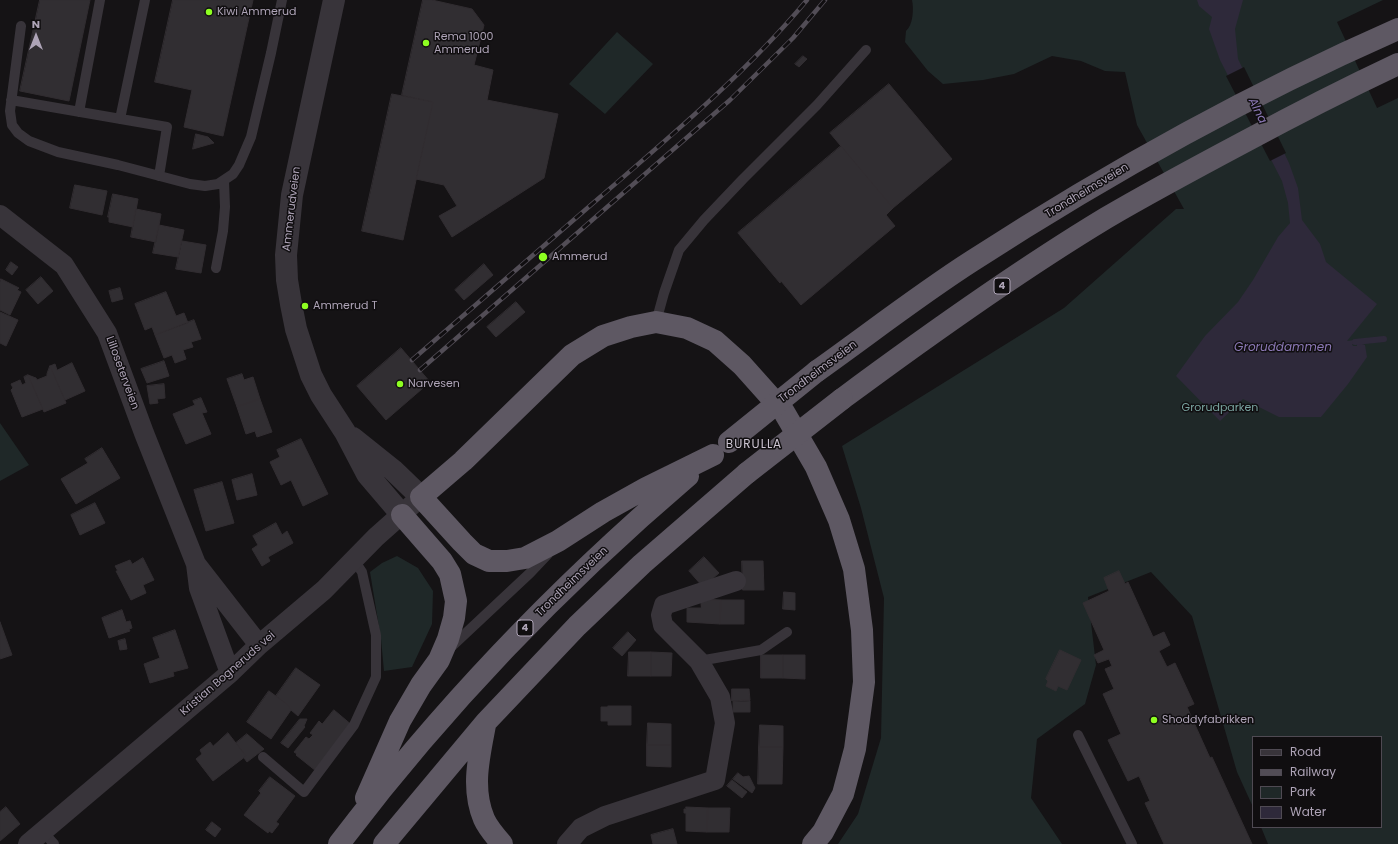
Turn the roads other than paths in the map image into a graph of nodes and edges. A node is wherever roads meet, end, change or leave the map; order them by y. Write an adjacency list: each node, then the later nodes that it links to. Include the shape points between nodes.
1 (100, 0): 10 (lane)
2 (145, 0): 11 (lane)
3 (282, 0): 13 (lane, via 251,137 233,174)
4 (334, 0): 17 (street, Ammerudveien, via 298,163 286,255 290,304 304,354 321,395)
5 (21, 26): 9 (lane)
6 (1398, 29): 18 (highway, Trondheimsveien / 4, bridge, via 1269,90 1152,152 1078,195 924,294 817,371)
7 (866, 50): 16 (lane, via 817,105 704,220 679,250)
8 (1398, 64): 30 (highway, 4, bridge, via 1289,118 1105,219 993,291 907,351 747,473 576,626)
9 (11, 100): 10 (lane); 12 (lane, via 12,124 18,133 29,141 58,152)
10 (79, 112): 11 (lane)
11 (120, 119): 12 (lane, via 167,127)
12 (159, 176): 13 (lane, via 206,186)
13 (224, 181): 15 (lane, via 223,232)
14 (0, 216): 23 (street, Lilloseterveien, via 64,265 107,334)
15 (216, 268)
16 (656, 322): 19 (highway, via 603,336 572,355); 39 (highway, via 687,328 715,341 742,365 784,412 816,467 840,520 854,569 862,630 864,682 855,749 843,794)
17 (345, 432): 19 (street, Ammerudveien, via 393,470); 20 (street, Ammerudveien, via 367,474)
18 (721, 449): 21 (highway, via 603,512); 33 (highway, Trondheimsveien / 4, via 617,538 502,652 432,728)
19 (422, 498): 20 (street, Kristian Bogneruds vei); 21 (highway, via 474,554 489,561 525,558)
20 (402, 515): 22 (street, Kristian Bogneruds vei); 27 (highway, via 450,574 456,601 454,618)
21 (558, 541): 27 (lane, via 530,573)
22 (354, 560): 26 (street, Kristian Bogneruds vei, via 324,590); 32 (lane, via 362,572 376,635 376,677 354,725 304,792)
23 (196, 564): 26 (street, Lilloseterveien); 29 (street, Lilloseterveien, via 199,588)
24 (736, 581): 28 (street, via 664,606 661,615 663,625)
25 (787, 632): 28 (lane, via 761,650)
26 (259, 645): 29 (street, Kristian Bogneruds vei)
27 (438, 660): 33 (highway, via 400,722)
28 (699, 661): 38 (street, via 720,697 725,723 715,780 605,816 581,828)
29 (230, 674): 34 (street, Kristian Bogneruds vei)
30 (486, 722): 36 (highway, 4); 37 (highway, via 476,773 476,791 484,820)
31 (1078, 735): 40 (lane)
32 (263, 757)
33 (357, 820): 35 (highway, Trondheimsveien / 4)
34 (42, 840)
35 (339, 844)
36 (384, 844)
37 (502, 844)
38 (567, 844)
39 (814, 844)
40 (1132, 844)

